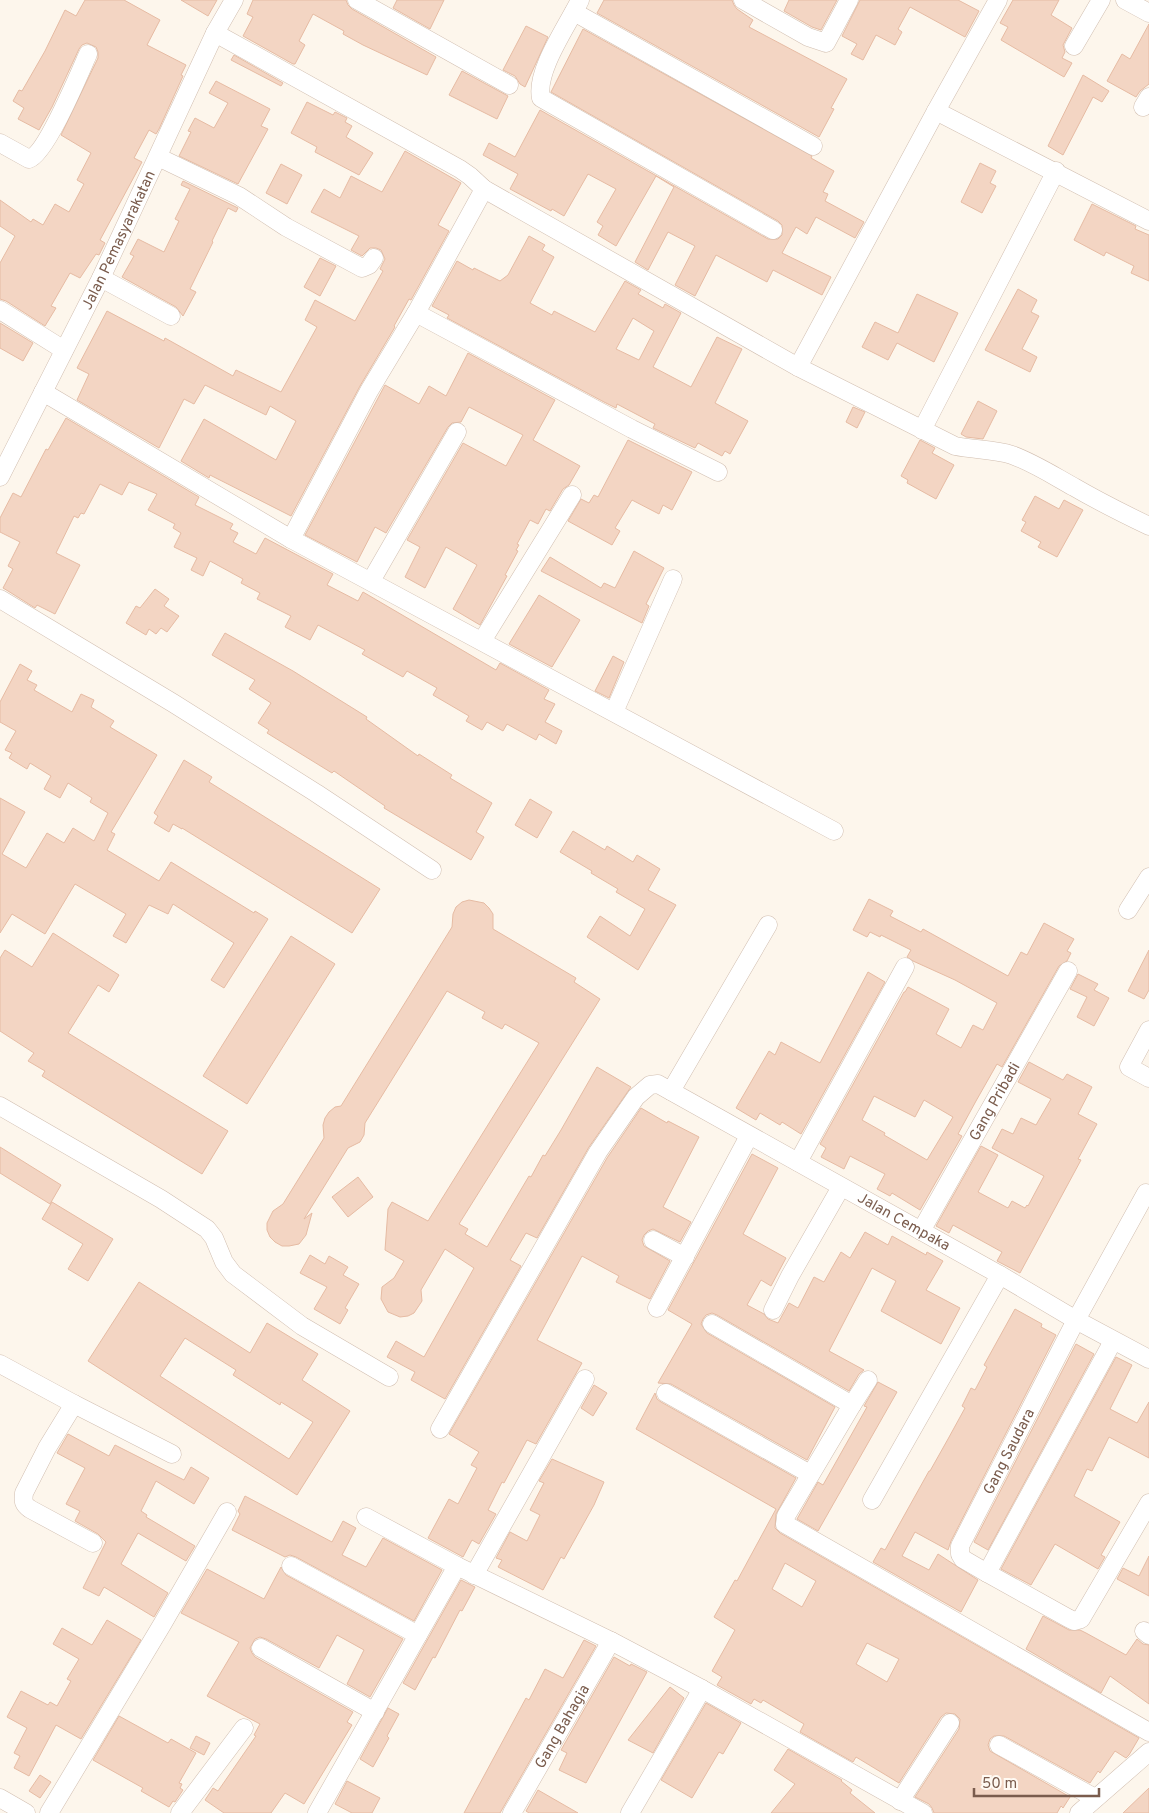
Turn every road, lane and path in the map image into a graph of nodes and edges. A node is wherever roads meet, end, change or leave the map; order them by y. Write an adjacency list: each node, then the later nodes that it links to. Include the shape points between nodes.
1 (234, 0): 11 (street, Jalan Pemasyarakatan)
2 (356, 0): 14 (street)
3 (743, 0): 9 (street)
4 (849, 0): 9 (street, via 826,43 808,36)
5 (998, 0): 15 (street)
6 (1101, 0): 12 (street)
7 (1125, 0): 10 (street)
8 (577, 6): 17 (street); 22 (street, via 550,56 539,88 541,98)
9 (774, 7)
10 (1149, 13)
11 (215, 33): 18 (street, Jalan Pemasyarakatan); 20 (street, via 460,169)
12 (1074, 46)
13 (88, 54): 16 (street, via 53,129 35,155 29,159)
14 (509, 85)
15 (936, 111): 19 (street); 29 (street)
16 (0, 143)
17 (813, 146)
18 (158, 156): 23 (street, via 240,196 286,227 362,268); 24 (street, Jalan Pemasyarakatan)
19 (1056, 171): 21 (street); 31 (street)
20 (484, 189): 26 (street); 29 (street)
21 (1149, 220)
22 (773, 230)
23 (374, 258)
24 (101, 278): 27 (street); 28 (street, Jalan Pemasyarakatan)
25 (0, 310): 28 (street)
26 (416, 314): 33 (street); 37 (street, via 369,391)
27 (171, 316)
28 (64, 350): 30 (street, Jalan Pemasyarakatan)
29 (798, 367): 31 (street)
30 (43, 392): 34 (street, Jalan Pemasyarakatan); 37 (street)
31 (922, 430): 36 (street, via 956,446 1013,455)
32 (457, 432): 39 (street)
33 (718, 472)
34 (0, 477)
35 (572, 495): 41 (street)
36 (1149, 526)
37 (291, 539): 39 (street)
38 (673, 579): 42 (street)
39 (371, 581): 41 (street)
40 (0, 599): 44 (street, via 173,703)
41 (482, 641): 42 (street)
42 (614, 712): 43 (street)
43 (834, 831)
44 (432, 870)
45 (1149, 877): 46 (street)
46 (1128, 910)
47 (768, 925): 52 (street)
48 (905, 967): 55 (street)
49 (1068, 971): 58 (street, Gang Pribadi)
50 (1149, 1030): 51 (street, via 1129,1067)
51 (1149, 1078)
52 (665, 1088): 54 (street, Jalan Cempaka); 75 (street, via 650,1085 636,1097 598,1152)
53 (0, 1106): 69 (street, via 207,1229 233,1274 302,1326)
54 (749, 1136): 55 (street, Jalan Cempaka); 60 (street)
55 (798, 1162): 56 (street, Jalan Cempaka)
56 (841, 1187): 58 (street, Jalan Cempaka); 63 (street)
57 (1146, 1193): 64 (street, Gang Saudara)
58 (921, 1231): 61 (street, Jalan Cempaka)
59 (653, 1240): 60 (street)
60 (685, 1257): 62 (street)
61 (1000, 1275): 64 (street, Jalan Cempaka); 78 (street)
62 (657, 1308)
63 (773, 1310)
64 (1076, 1320): 66 (street, Jalan Cempaka); 85 (street, Gang Saudara, via 960,1546 964,1559)
65 (712, 1324): 74 (street)
66 (1113, 1341): 67 (street, Jalan Cempaka); 85 (street)
67 (1149, 1359)
68 (0, 1364): 73 (street)
69 (389, 1377)
70 (585, 1378): 86 (street)
71 (868, 1380): 74 (street)
72 (666, 1393): 77 (street)
73 (74, 1404): 76 (street); 82 (street, via 47,1448 23,1500 30,1509)
74 (852, 1405): 77 (street)
75 (440, 1429)
76 (172, 1454)
77 (810, 1474): 94 (street, via 786,1516 788,1526)
78 (872, 1500)
79 (1149, 1503): 85 (street, Gang Saudara, via 1081,1619 1074,1621)
80 (227, 1512): 101 (street)
81 (366, 1517): 84 (street)
82 (93, 1543)
83 (290, 1566): 87 (street)
84 (457, 1566): 86 (street); 87 (street)
85 (987, 1573)
86 (474, 1575): 88 (street)
87 (418, 1635): 91 (street)
88 (611, 1640): 90 (street); 104 (street, Gang Bahagia)
89 (261, 1648): 91 (street)
90 (702, 1689): 99 (street); 105 (street)
91 (375, 1712): 103 (street)
92 (950, 1723): 99 (street)
93 (244, 1728): 102 (street)
94 (1149, 1732)
95 (999, 1745): 98 (street)
96 (1149, 1752): 98 (street)
97 (0, 1798): 100 (street)
98 (1094, 1798): 107 (street)
99 (900, 1801): 106 (street)
100 (26, 1813)
101 (49, 1813)
102 (180, 1813)
103 (317, 1813)
104 (512, 1813)
105 (630, 1813)
106 (923, 1813)
107 (1079, 1813)

